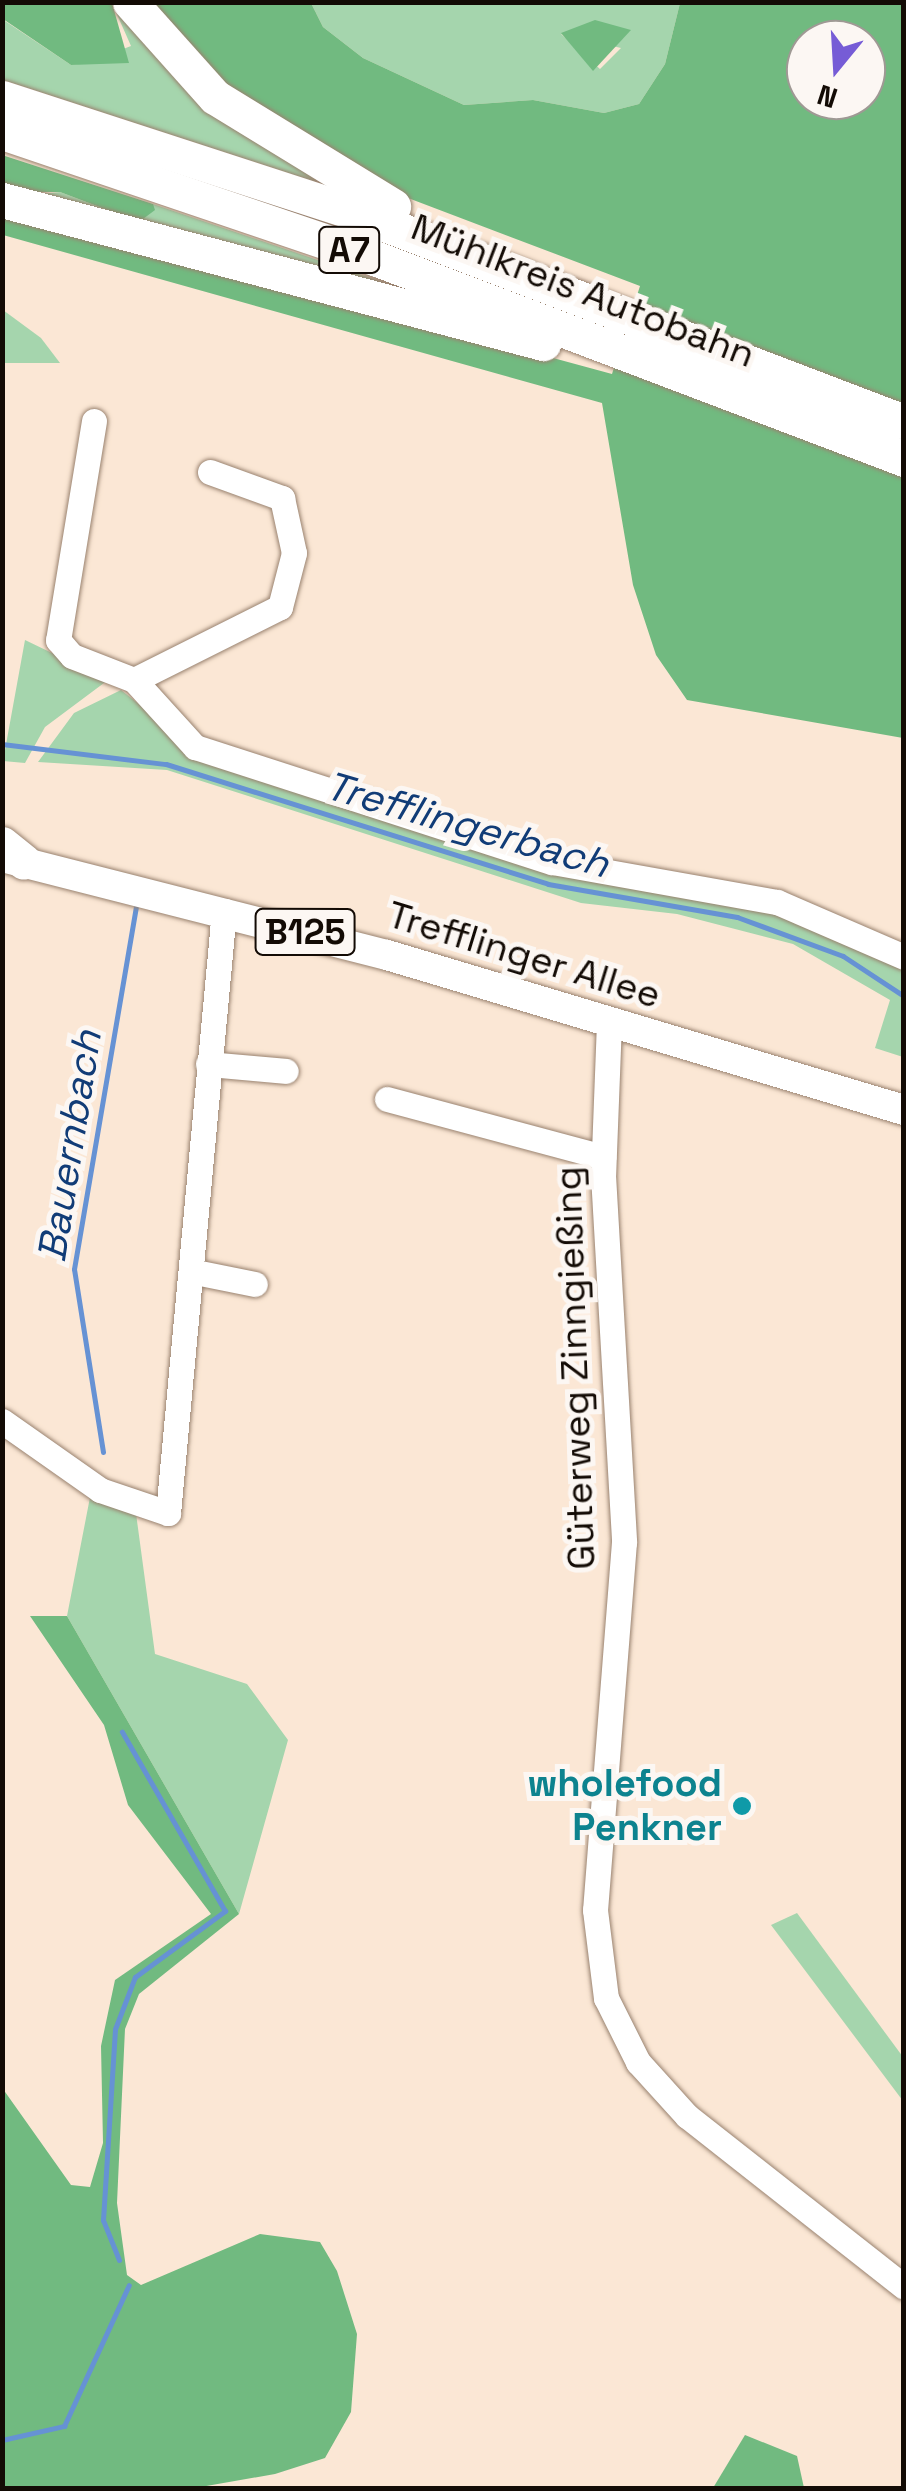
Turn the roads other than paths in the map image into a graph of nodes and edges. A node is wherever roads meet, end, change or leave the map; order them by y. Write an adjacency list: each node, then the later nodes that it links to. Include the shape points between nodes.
1 (130, 2): 5 (highway, via 215,98 275,142)
2 (2, 98): 5 (highway, Mühlkreis Autobahn / A7)
3 (2, 132): 6 (highway, Mühlkreis Autobahn / A7)
4 (2, 200): 6 (highway)
5 (484, 259): 8 (highway, Mühlkreis Autobahn / A7)
6 (692, 377): 9 (highway, Mühlkreis Autobahn / A7)
7 (94, 421): 11 (street, via 58,640 72,656)
8 (904, 422)
9 (904, 459)
10 (210, 472): 11 (street, via 282,498 294,531 288,596)
11 (134, 680): 14 (street, via 178,734 218,758 552,862 778,902)
12 (10, 854): 13 (main road, Trefflinger Allee / B125)
13 (224, 911): 15 (main road, Trefflinger Allee / B125); 16 (street)
14 (904, 957)
15 (608, 1027): 19 (main road, Trefflinger Allee / B125); 20 (street, Güterweg Zinngießing)
16 (208, 1064): 17 (street); 21 (street)
17 (286, 1071)
18 (387, 1099): 20 (street)
19 (904, 1110)
20 (603, 1157): 24 (street, Güterweg Zinngießing, via 624,1525 595,1910 606,1998 638,2062 686,2116)
21 (194, 1272): 22 (street); 23 (street, via 168,1513 100,1490)
22 (254, 1284)
23 (2, 1421)
24 (904, 2288)

